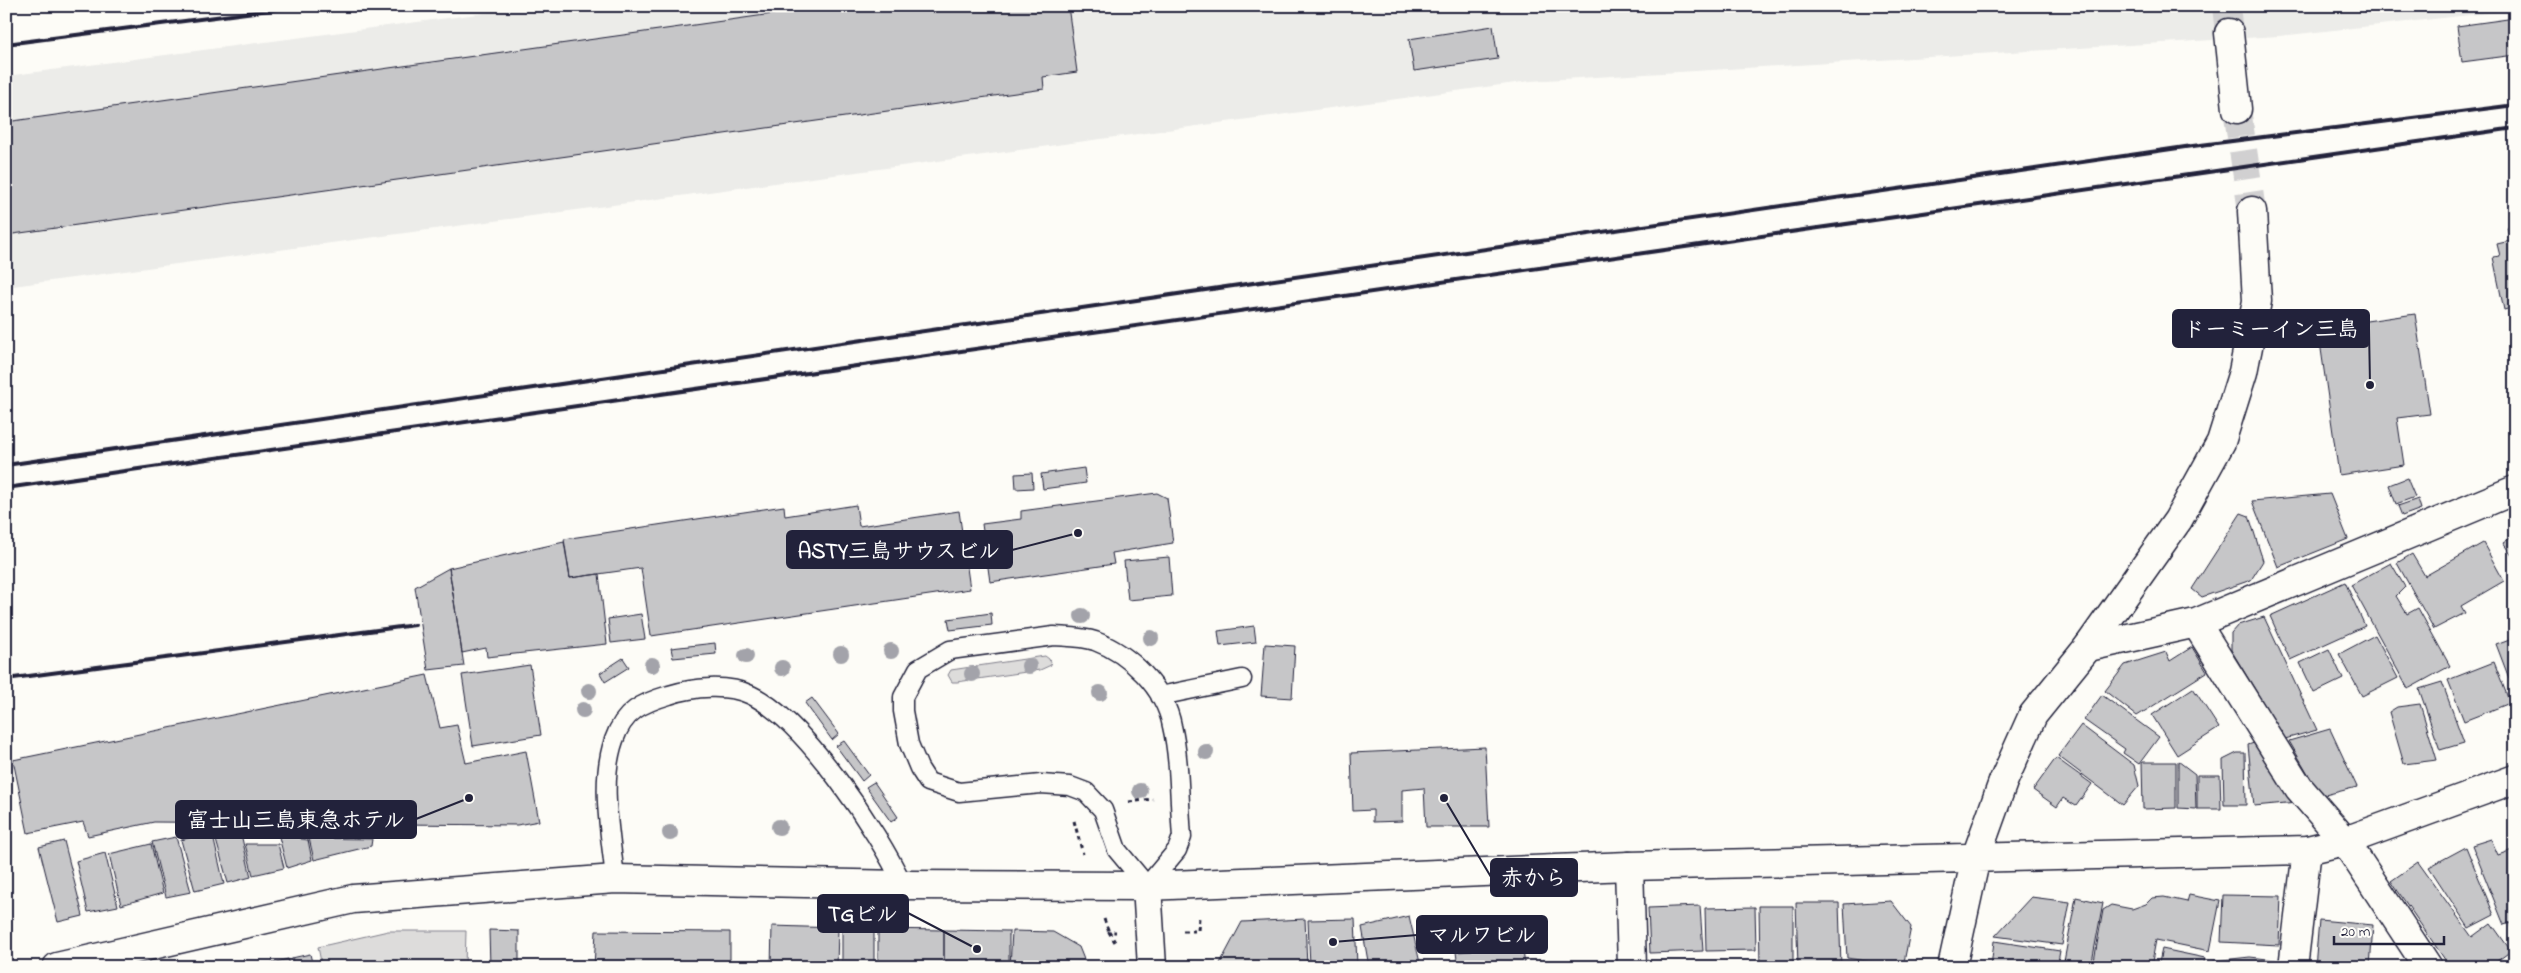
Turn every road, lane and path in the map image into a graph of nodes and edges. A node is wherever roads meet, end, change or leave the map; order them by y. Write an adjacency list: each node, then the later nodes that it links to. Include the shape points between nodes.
1 (2228, 33): 2 (street)
2 (2237, 109)
3 (2252, 211): 6 (street, via 2257,302 2243,372 2220,442 2178,520)
4 (2515, 490): 5 (street)
5 (2196, 623): 6 (street); 10 (street, via 2299,788)
6 (2088, 647): 12 (street, via 2033,715 2003,782)
7 (1242, 679): 8 (lane)
8 (1160, 696): 16 (lane, via 1172,725 1182,837 1177,850); 16 (lane, via 1139,669 1120,654 1094,641 1054,636 950,650 918,669 903,697 909,744 928,782 959,792 1041,784 1070,786 1086,792 1103,810 1117,850)
9 (2515, 779): 10 (street)
10 (2345, 841): 11 (street); 22 (street)
11 (2307, 850): 12 (street); 21 (street)
12 (1976, 856): 13 (street); 20 (street)
13 (1629, 866): 16 (street); 19 (street)
14 (615, 879): 15 (street); 15 (lane, via 606,776 614,740 627,714 650,701 682,691 720,688 750,694 777,710 832,772 891,859); 17 (street, via 354,899)
15 (903, 885): 16 (street)
16 (1148, 886): 18 (street)
17 (57, 967)
18 (1152, 967)
19 (1632, 967)
20 (1952, 967)
21 (2293, 967)
22 (2428, 967)

